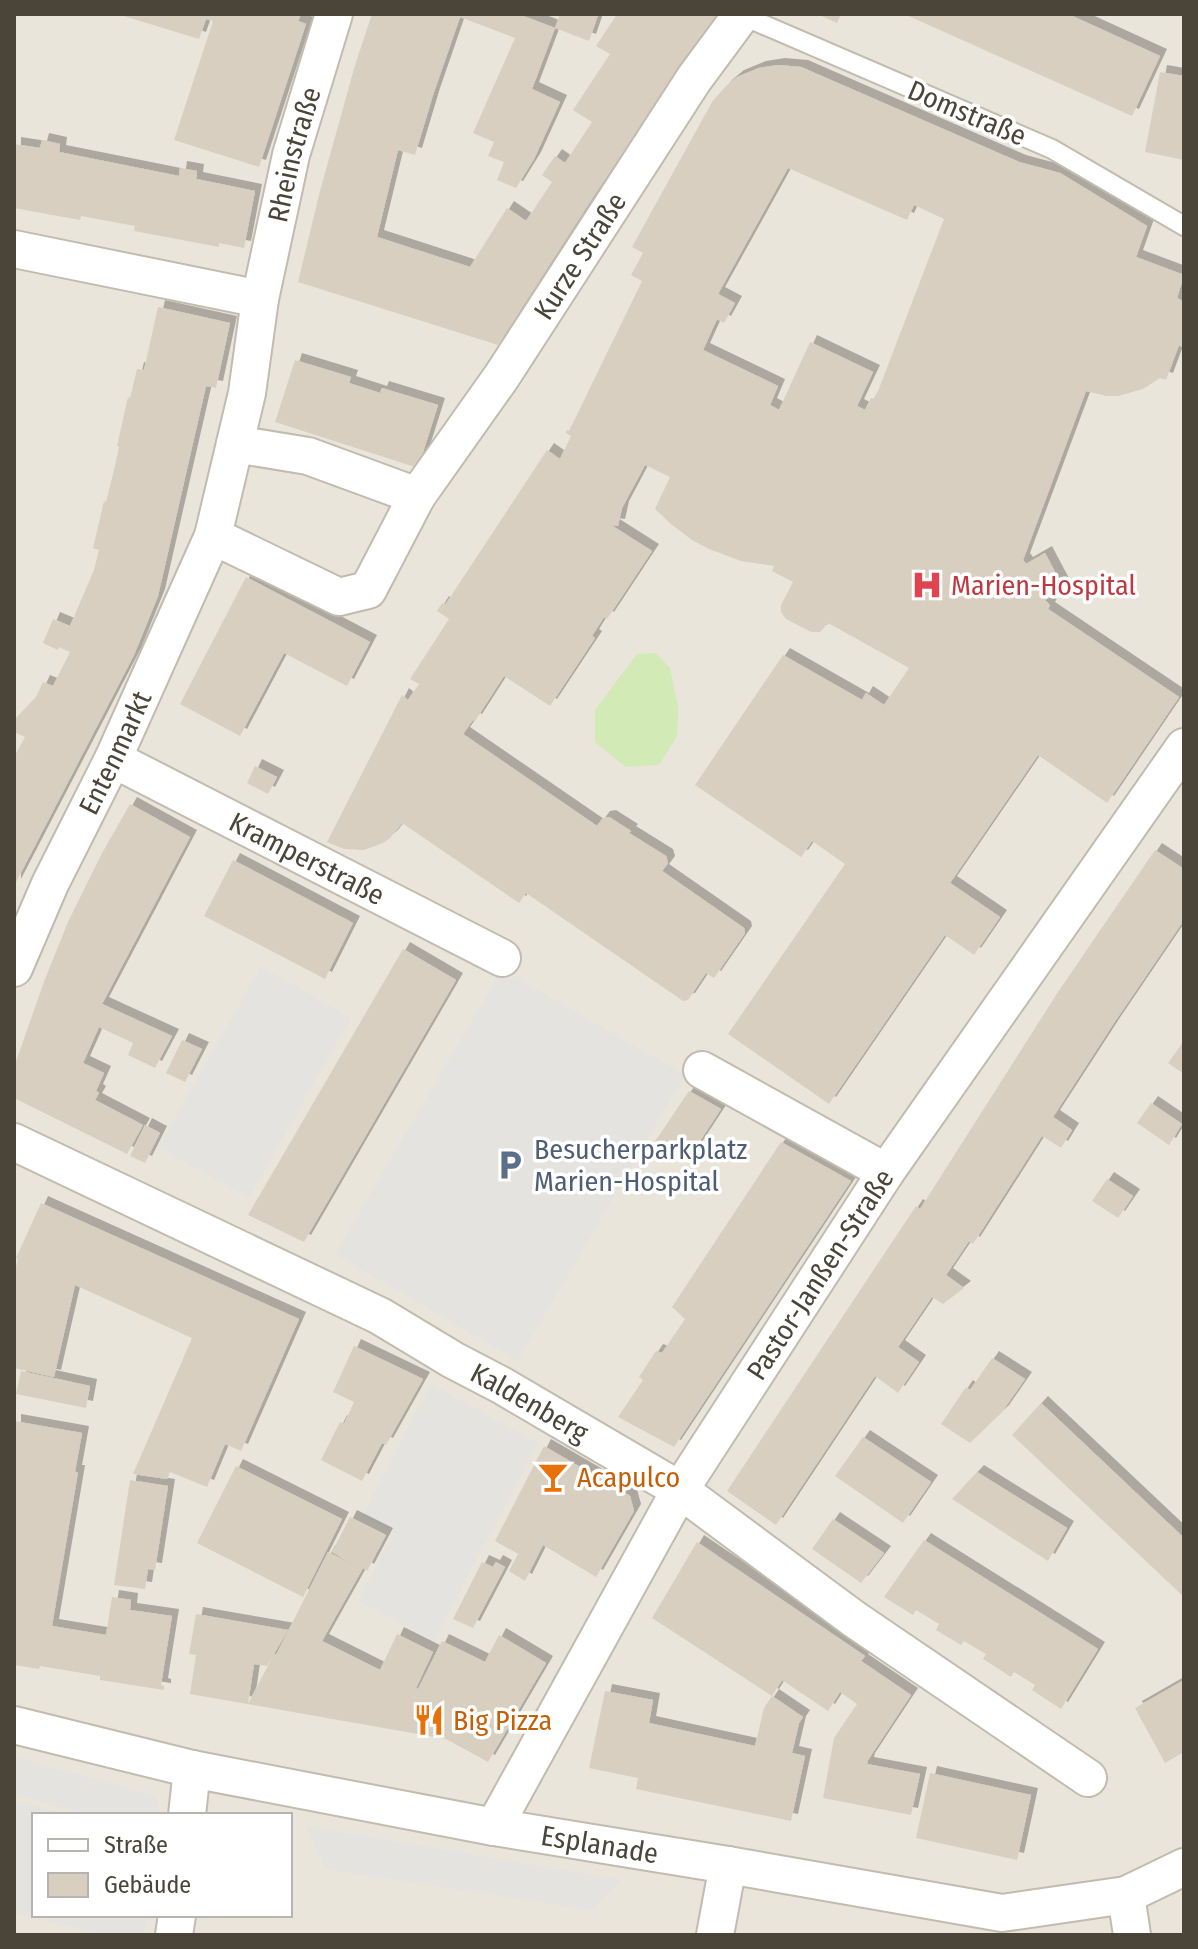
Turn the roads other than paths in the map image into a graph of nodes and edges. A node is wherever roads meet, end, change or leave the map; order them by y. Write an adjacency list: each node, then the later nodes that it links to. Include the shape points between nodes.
1 (334, 14): 5 (street, Rheinstraße, via 291,155)
2 (741, 15): 3 (lane, Domstraße, via 1052,149); 7 (street, Kurze Straße)
3 (1184, 226)
4 (14, 249): 5 (street)
5 (260, 299): 6 (street, Entenmarkt)
6 (235, 444): 7 (street, via 308,456); 8 (street, Entenmarkt)
7 (417, 496): 8 (street, via 368,590 339,597)
8 (213, 536): 10 (street, Entenmarkt)
9 (1184, 747): 15 (street, Pastor-Janßen-Straße)
10 (113, 759): 11 (street, Kramperstraße); 12 (street, Entenmarkt)
11 (502, 958)
12 (14, 968)
13 (702, 1070): 15 (street)
14 (14, 1142): 16 (street, Kaldenberg, via 380,1316)
15 (886, 1172): 16 (street, Pastor-Janßen-Straße)
16 (680, 1490): 19 (street, Kaldenberg, via 854,1619); 21 (street, Pastor-Janßen-Straße)
17 (14, 1725): 18 (street, Esplanade)
18 (192, 1769): 20 (street); 21 (street, Esplanade)
19 (1088, 1778)
20 (187, 1813)
21 (494, 1827): 22 (street, Esplanade)
22 (728, 1865): 24 (street, Esplanade, via 1002,1913); 25 (street)
23 (1184, 1867): 24 (street, Esplanade)
24 (1126, 1895): 26 (street)
25 (715, 1935)
26 (1132, 1935)

